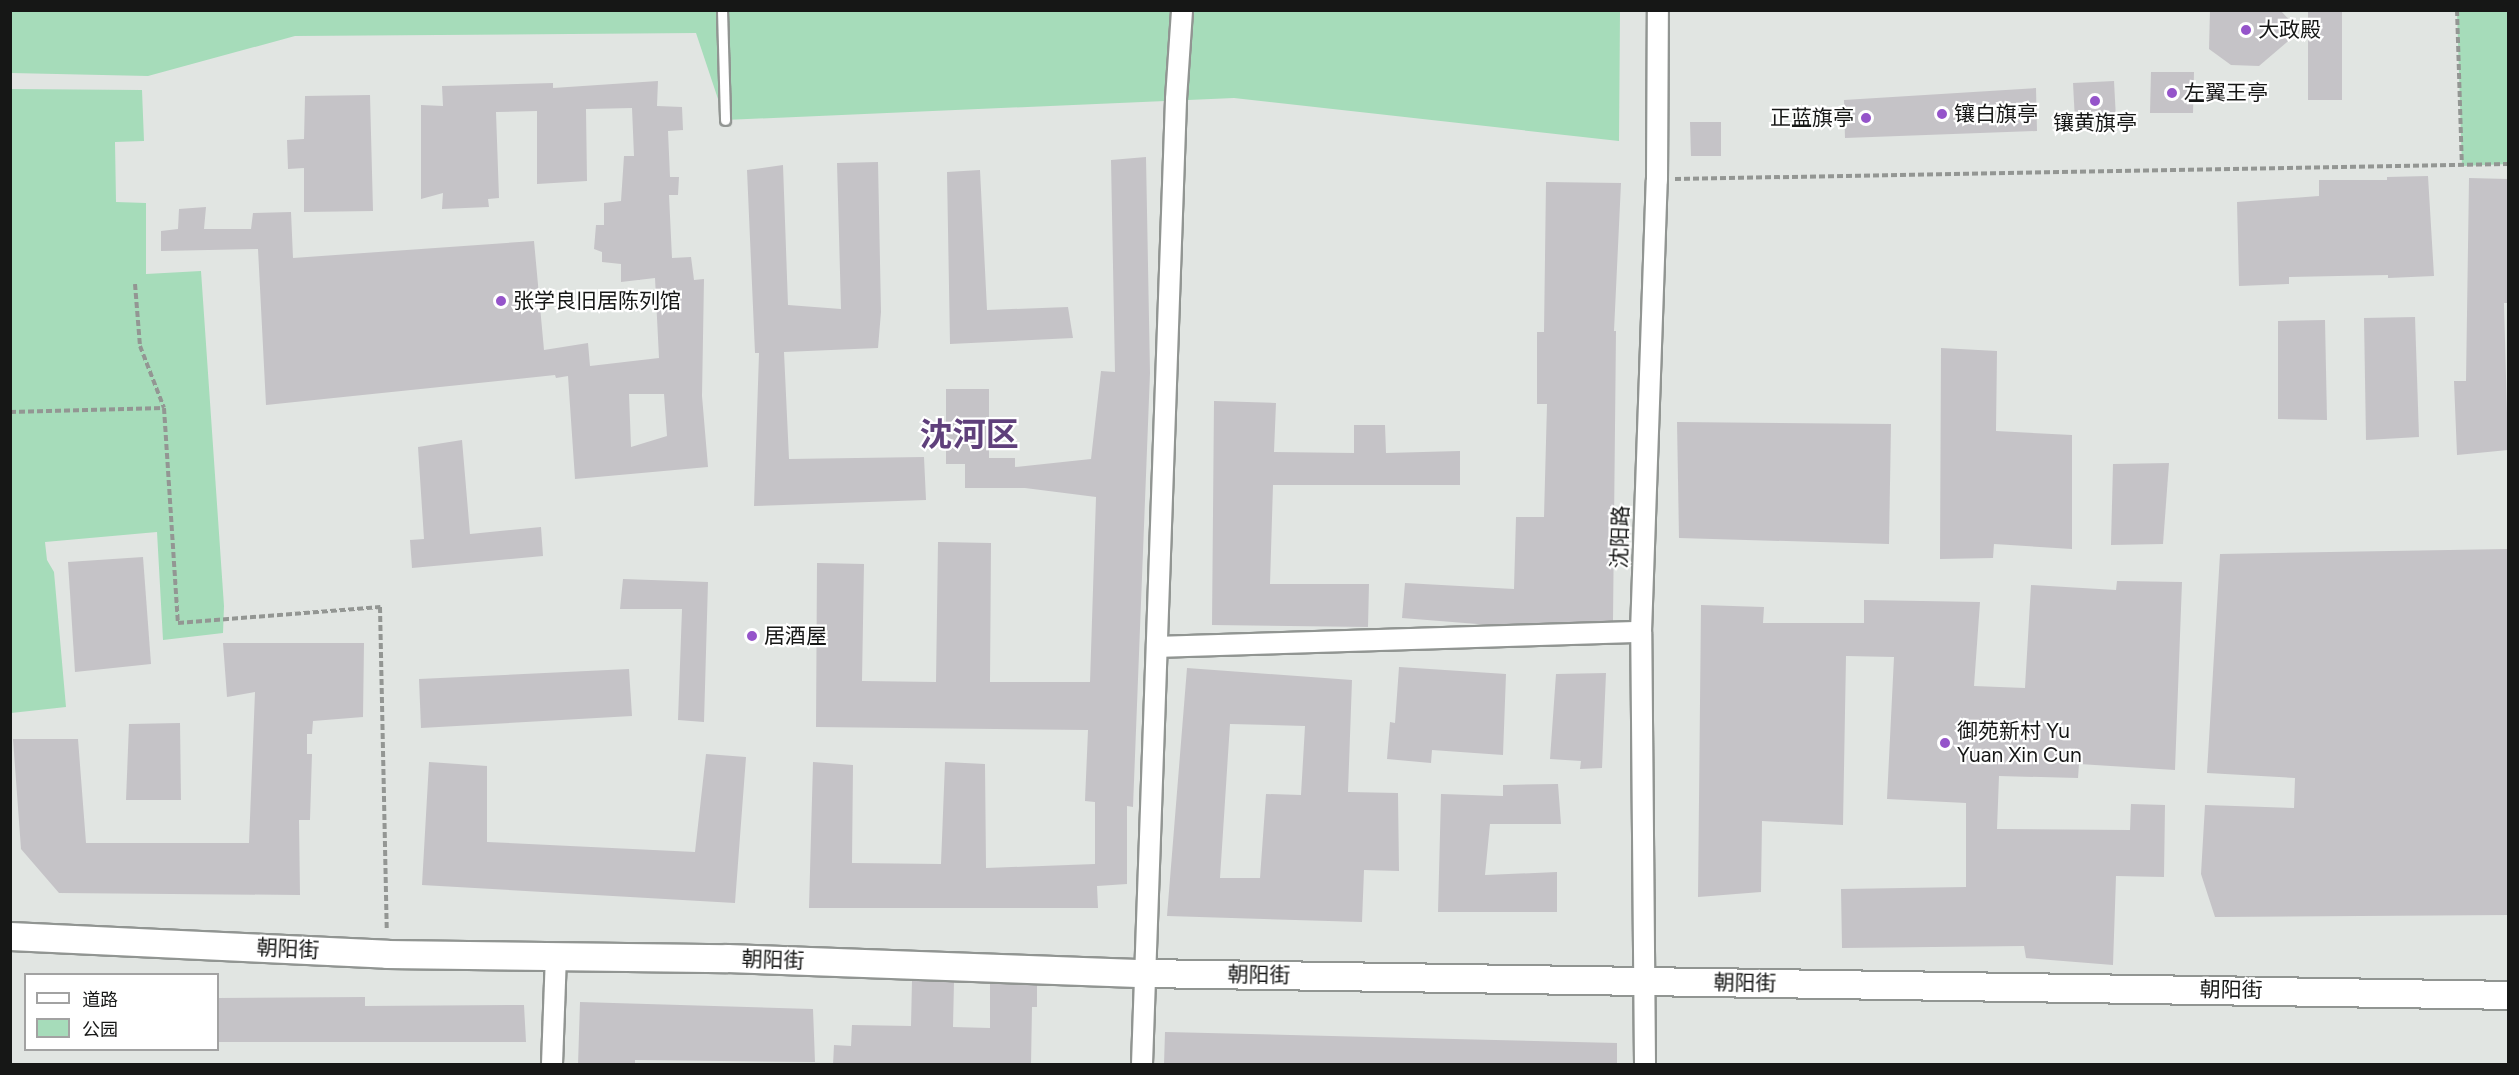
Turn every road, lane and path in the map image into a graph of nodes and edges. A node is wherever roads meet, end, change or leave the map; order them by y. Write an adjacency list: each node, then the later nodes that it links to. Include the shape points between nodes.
1 (722, 10): 5 (lane)
2 (1182, 10): 13 (street)
3 (1658, 10): 8 (street, 沈阳路)
4 (2457, 10): 7 (path)
5 (725, 120)
6 (2508, 164): 7 (path)
7 (2462, 166): 8 (path)
8 (1657, 180): 12 (street, 沈阳路)
9 (135, 284): 10 (path, via 140,346)
10 (164, 408): 11 (path); 15 (path, via 178,623 380,607)
11 (10, 412)
12 (1641, 632): 13 (street); 18 (street, 沈阳路)
13 (1157, 646): 17 (street)
14 (10, 936): 15 (street, 朝阳街)
15 (387, 954): 16 (street, 朝阳街)
16 (555, 956): 17 (street, 朝阳街); 20 (street)
17 (1144, 973): 18 (street, 朝阳街); 21 (street)
18 (1643, 981): 19 (street, 朝阳街); 22 (street, 沈阳路)
19 (2508, 995)
20 (552, 1065)
21 (1142, 1065)
22 (1645, 1065)

